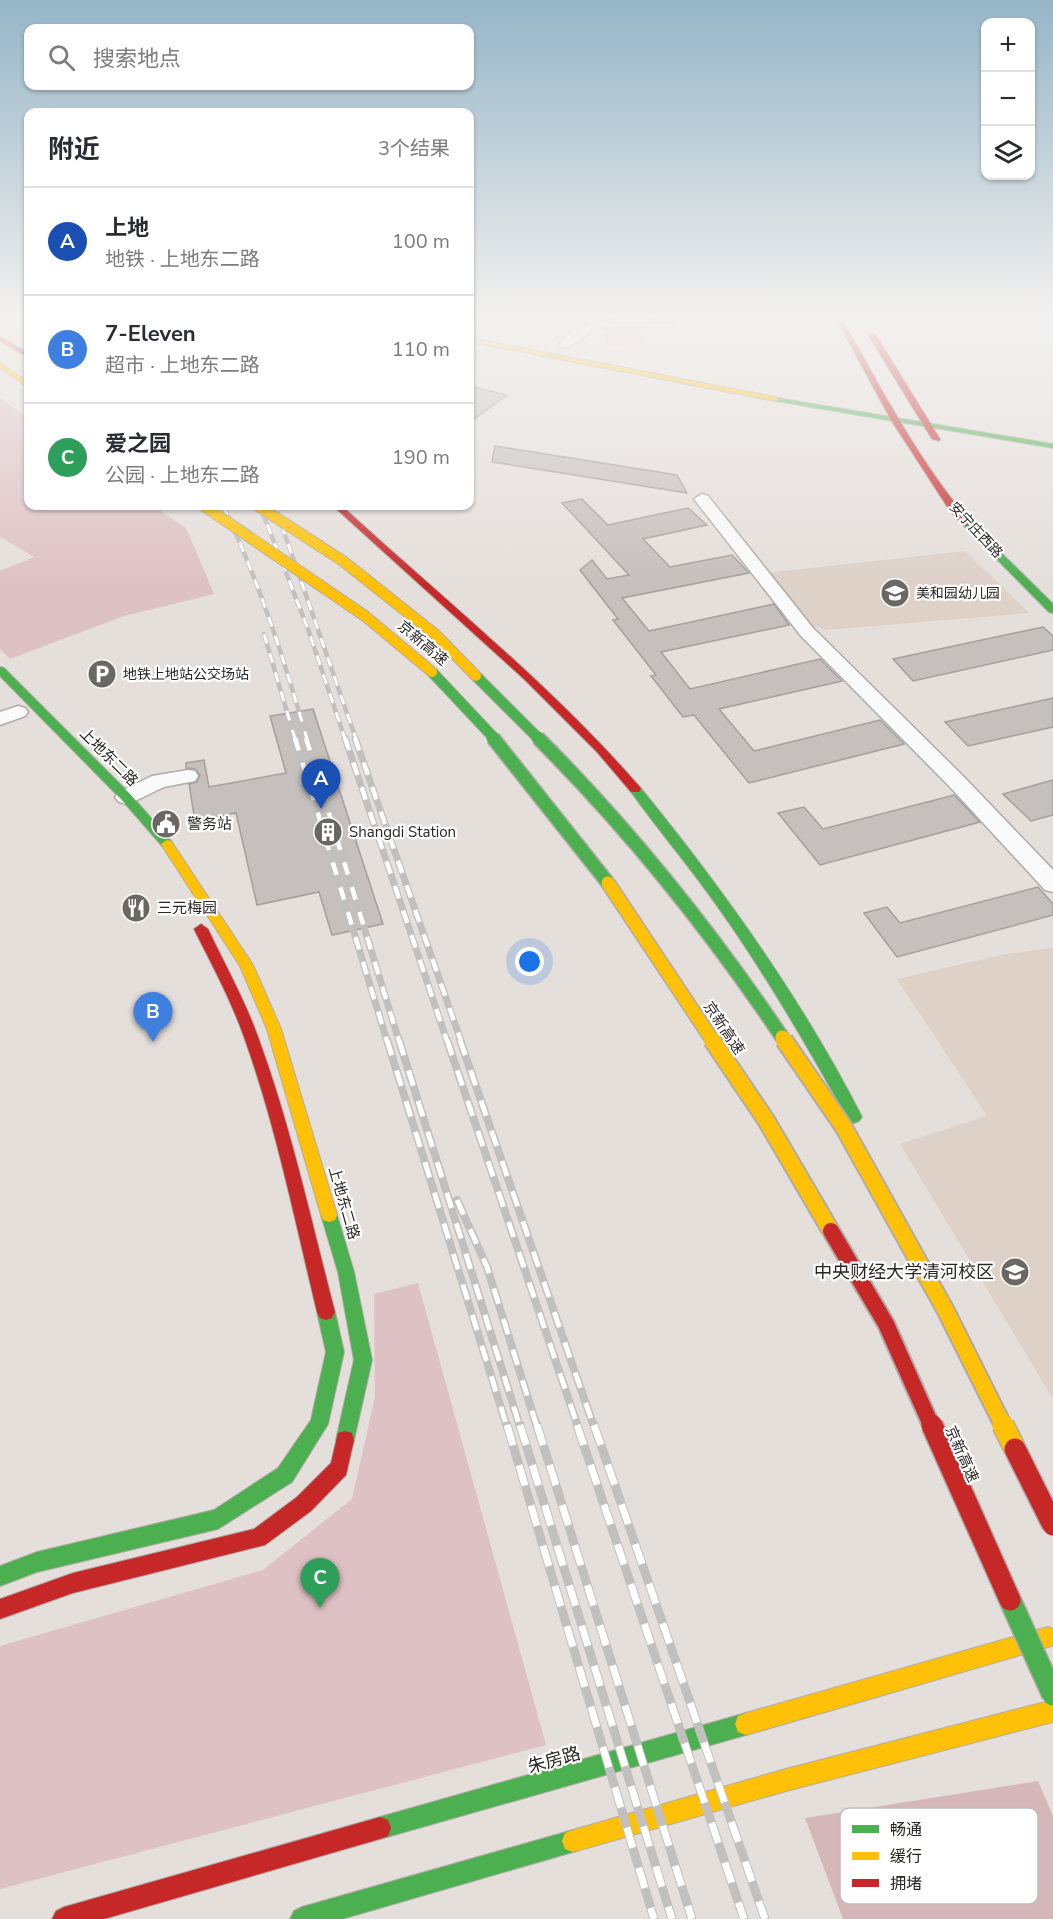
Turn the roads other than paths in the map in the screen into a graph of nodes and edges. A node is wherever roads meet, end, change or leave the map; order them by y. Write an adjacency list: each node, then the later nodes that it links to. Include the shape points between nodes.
1 (846, 407): 4 (main road)
2 (887, 407): 4 (main road, 安宁庄西路)
3 (917, 407): 5 (main road)
4 (892, 415): 5 (main road); 15 (main road, 安宁庄西路, via 954,511)
5 (926, 421): 6 (main road); 7 (main road); 8 (main road)
6 (1053, 437)
7 (1053, 446)
8 (943, 453)
9 (702, 499): 19 (street, via 807,632)
10 (210, 510): 26 (main road, 京新高速, bridge, via 365,616 438,677 504,749 608,884 766,1120 886,1324)
11 (264, 510): 21 (main road, 京新高速, bridge, via 343,561 436,634 555,754 688,905 843,1126)
12 (341, 510): 21 (main road, bridge, via 533,680 615,767 719,897 829,1069)
13 (1012, 550): 14 (main road)
14 (1053, 592)
15 (1053, 609)
16 (0, 670): 18 (main road, 上地东二路)
17 (188, 777): 18 (street, via 159,781)
18 (126, 797): 24 (main road, 上地东二路, via 165,841 204,898 246,965 265,1005 346,1272 363,1360 339,1468 304,1504 258,1538 73,1583)
19 (1053, 884)
20 (195, 921): 23 (main road, via 252,1039 319,1284 335,1352 319,1424 285,1475 218,1519 37,1562)
21 (946, 1311): 22 (main road, 京新高速, bridge)
22 (1053, 1525)
23 (0, 1576)
24 (0, 1609)
25 (1053, 1636): 28 (main road, 朱房路)
26 (1053, 1695)
27 (1053, 1711): 29 (main road, via 786,1780)
28 (64, 1919)
29 (302, 1919)

